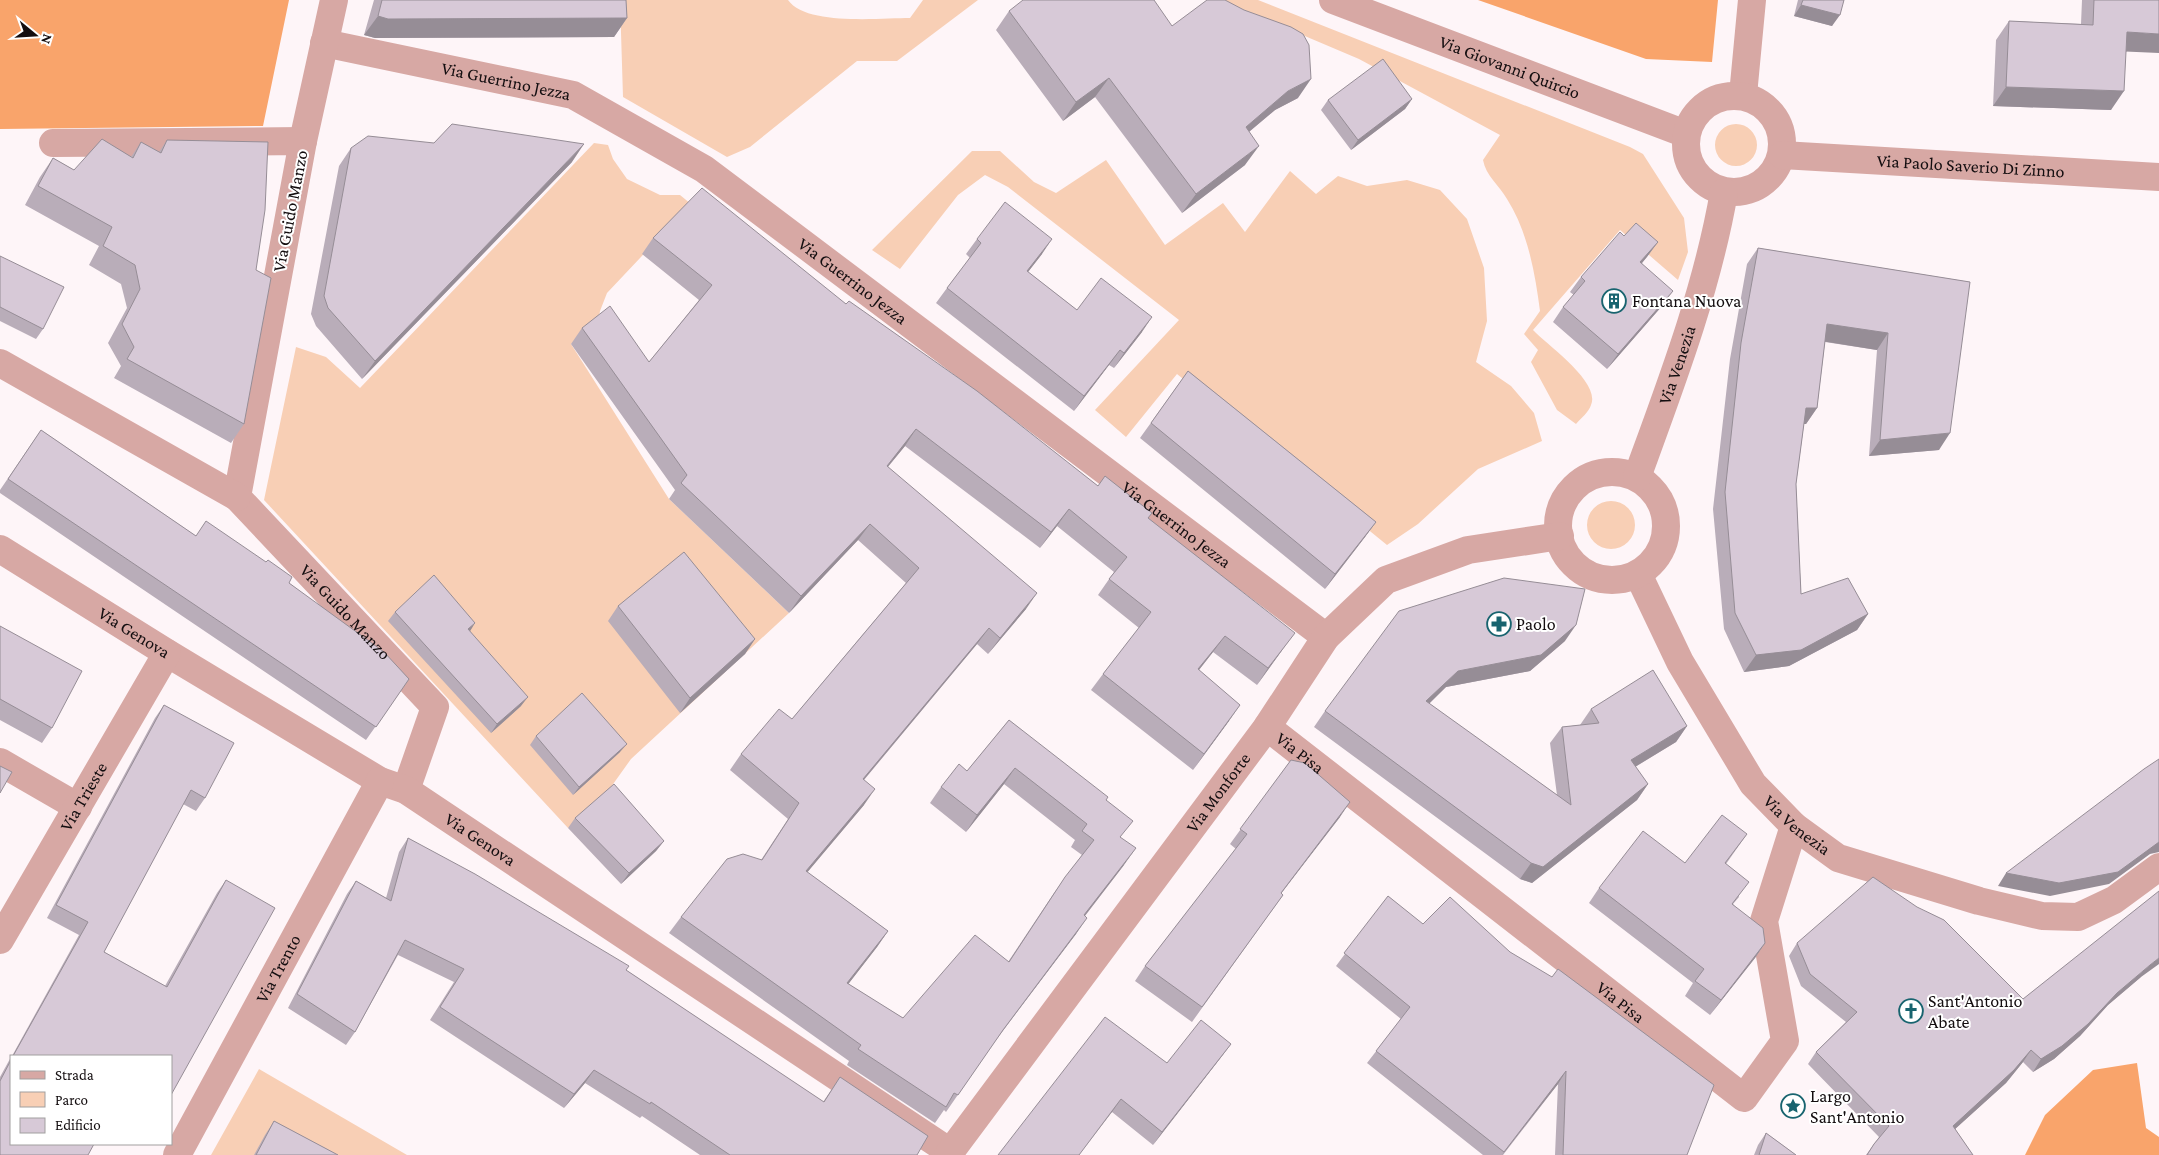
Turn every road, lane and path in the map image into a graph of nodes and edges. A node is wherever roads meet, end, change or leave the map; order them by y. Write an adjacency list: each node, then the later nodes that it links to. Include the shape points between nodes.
1 (334, 0): 4 (street)
2 (1333, 0): 6 (street, Via Giovanni Quircio)
3 (1752, 0): 5 (street)
4 (324, 43): 7 (street); 18 (street, Via Guerrino Jezza, via 573,95 704,169)
5 (1743, 95): 6 (street, via 1718,97 1697,112); 9 (street, via 1767,106 1782,129)
6 (1686, 134): 11 (street, via 1688,160 1692,167 1702,180)
7 (303, 141): 8 (street, Via Guido Manzo); 14 (street, Via Guido Manzo)
8 (53, 143)
9 (1782, 155): 10 (street, Via Paolo Saverio Di Zinno); 11 (street, via 1770,178 1749,190)
10 (2159, 177)
11 (1724, 192): 13 (street, Via Venezia, via 1716,237 1676,372)
12 (0, 363): 14 (street, Via Guido Manzo)
13 (1637, 477): 15 (street, via 1621,472 1604,472 1587,478 1564,502 1559,519); 17 (street, via 1655,492 1665,513 1666,537 1656,559)
14 (237, 497): 23 (street, Via Guido Manzo, via 435,707)
15 (1560, 536): 17 (street, via 1567,555 1580,570 1599,578 1619,580); 18 (street, Via Monforte, via 1468,550 1386,580)
16 (0, 548): 19 (street, Via Genova)
17 (1638, 574): 25 (street, Via Venezia, via 1680,662 1753,784)
18 (1326, 637): 20 (street, Via Monforte)
19 (167, 653): 22 (street, Via Genova); 24 (street, Via Trieste)
20 (1266, 728): 25 (street, Via Pisa, via 1744,1098 1785,1041 1764,921); 28 (street, Via Monforte)
21 (0, 762): 24 (street)
22 (380, 781): 23 (street, Via Genova); 29 (street, Via Trento)
23 (406, 790): 28 (street, Via Genova)
24 (78, 807): 27 (street, Via Trieste)
25 (1794, 826): 26 (street, Via Venezia, via 1838,858 1891,876 2042,916 2078,917 2114,900)
26 (2159, 867)
27 (0, 940)
28 (949, 1153)
29 (177, 1155)

